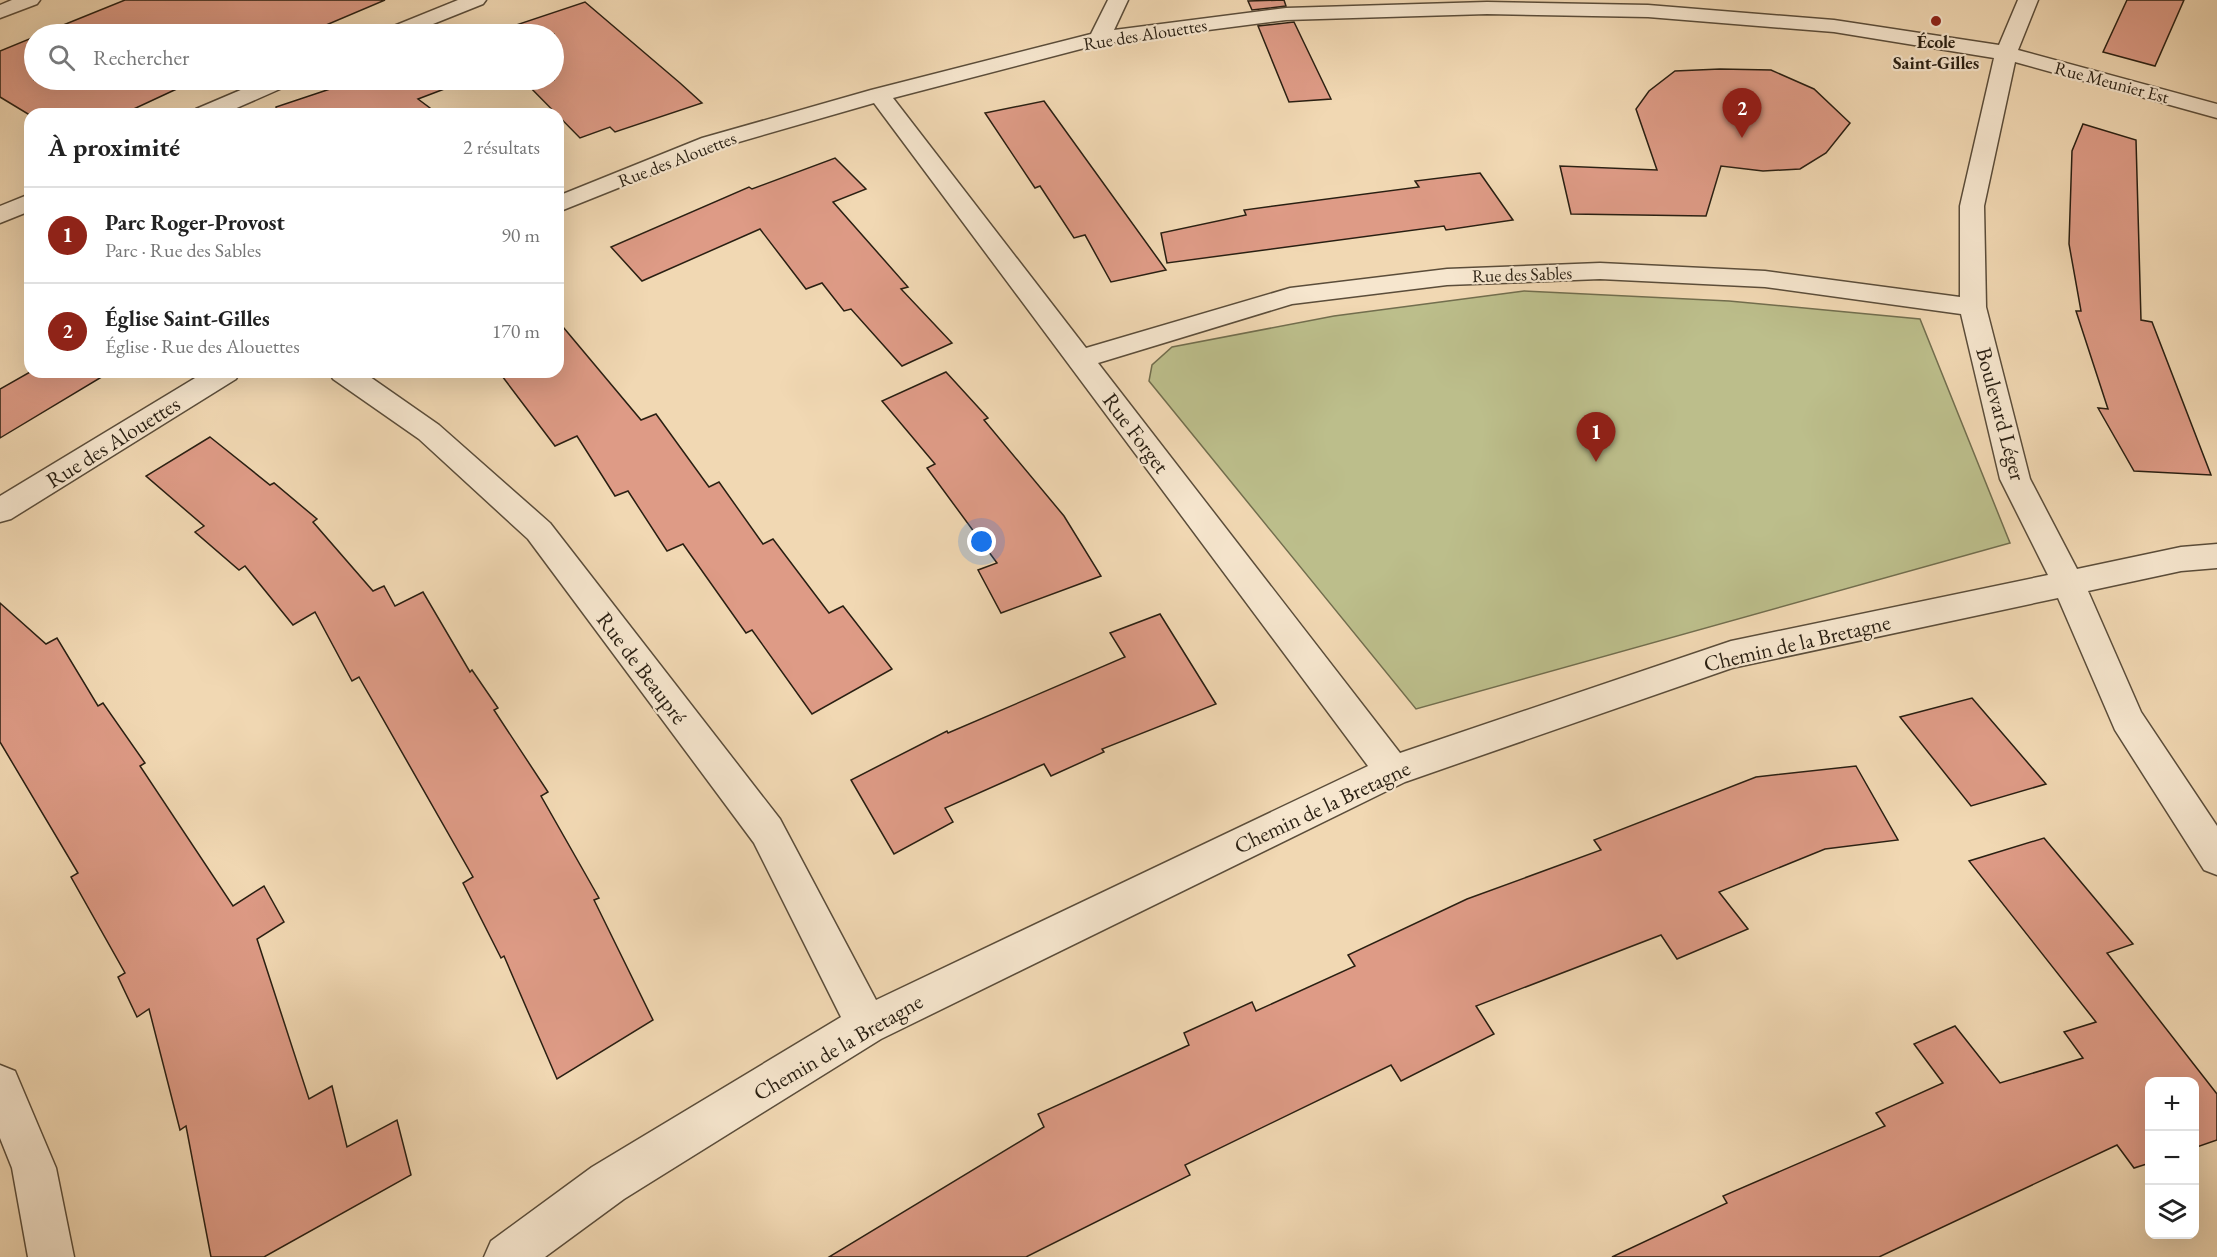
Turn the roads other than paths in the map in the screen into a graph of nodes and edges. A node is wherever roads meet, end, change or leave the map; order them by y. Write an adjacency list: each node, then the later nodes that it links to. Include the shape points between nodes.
1 (30, 0): 6 (street)
2 (476, 0): 7 (street)
3 (1118, 0): 8 (street)
4 (2028, 0): 9 (street, Boulevard Léger)
5 (1283, 7): 8 (street, Rue des Alouettes); 9 (street, Rue des Alouettes, via 1648,11 1834,26)
6 (0, 12)
7 (417, 24)
8 (1099, 38): 11 (street, Rue des Alouettes)
9 (2006, 53): 15 (street, Rue Meunier Est); 19 (street, Boulevard Léger, via 1972,206)
10 (256, 90): 12 (street)
11 (879, 95): 16 (street, Rue des Alouettes, via 710,143); 20 (street, Rue Forget)
12 (234, 99): 13 (street); 14 (street)
13 (216, 108)
14 (253, 108)
15 (2217, 111)
16 (564, 203)
17 (24, 204): 18 (street)
18 (0, 216)
19 (1973, 306): 20 (street, Rue des Sables, via 1765,279 1600,271 1448,277 1290,296); 25 (street, Boulevard Léger, via 2015,479)
20 (1080, 359): 26 (street, Rue Forget)
21 (216, 378): 23 (street, Rue des Alouettes)
22 (352, 378): 28 (street, Rue de Beaupré, via 429,432 539,531 767,831)
23 (0, 511)
24 (2217, 556): 25 (street, Chemin de la Bretagne, via 2181,559)
25 (2067, 584): 26 (street, Chemin de la Bretagne, via 1731,655); 27 (street, Boulevard Léger, via 2127,720)
26 (1393, 771): 28 (street, Chemin de la Bretagne)
27 (2217, 858)
28 (867, 1025): 31 (street, Chemin de la Bretagne, via 608,1183)
29 (0, 1086): 30 (street, via 34,1168)
30 (51, 1257)
31 (507, 1257)

